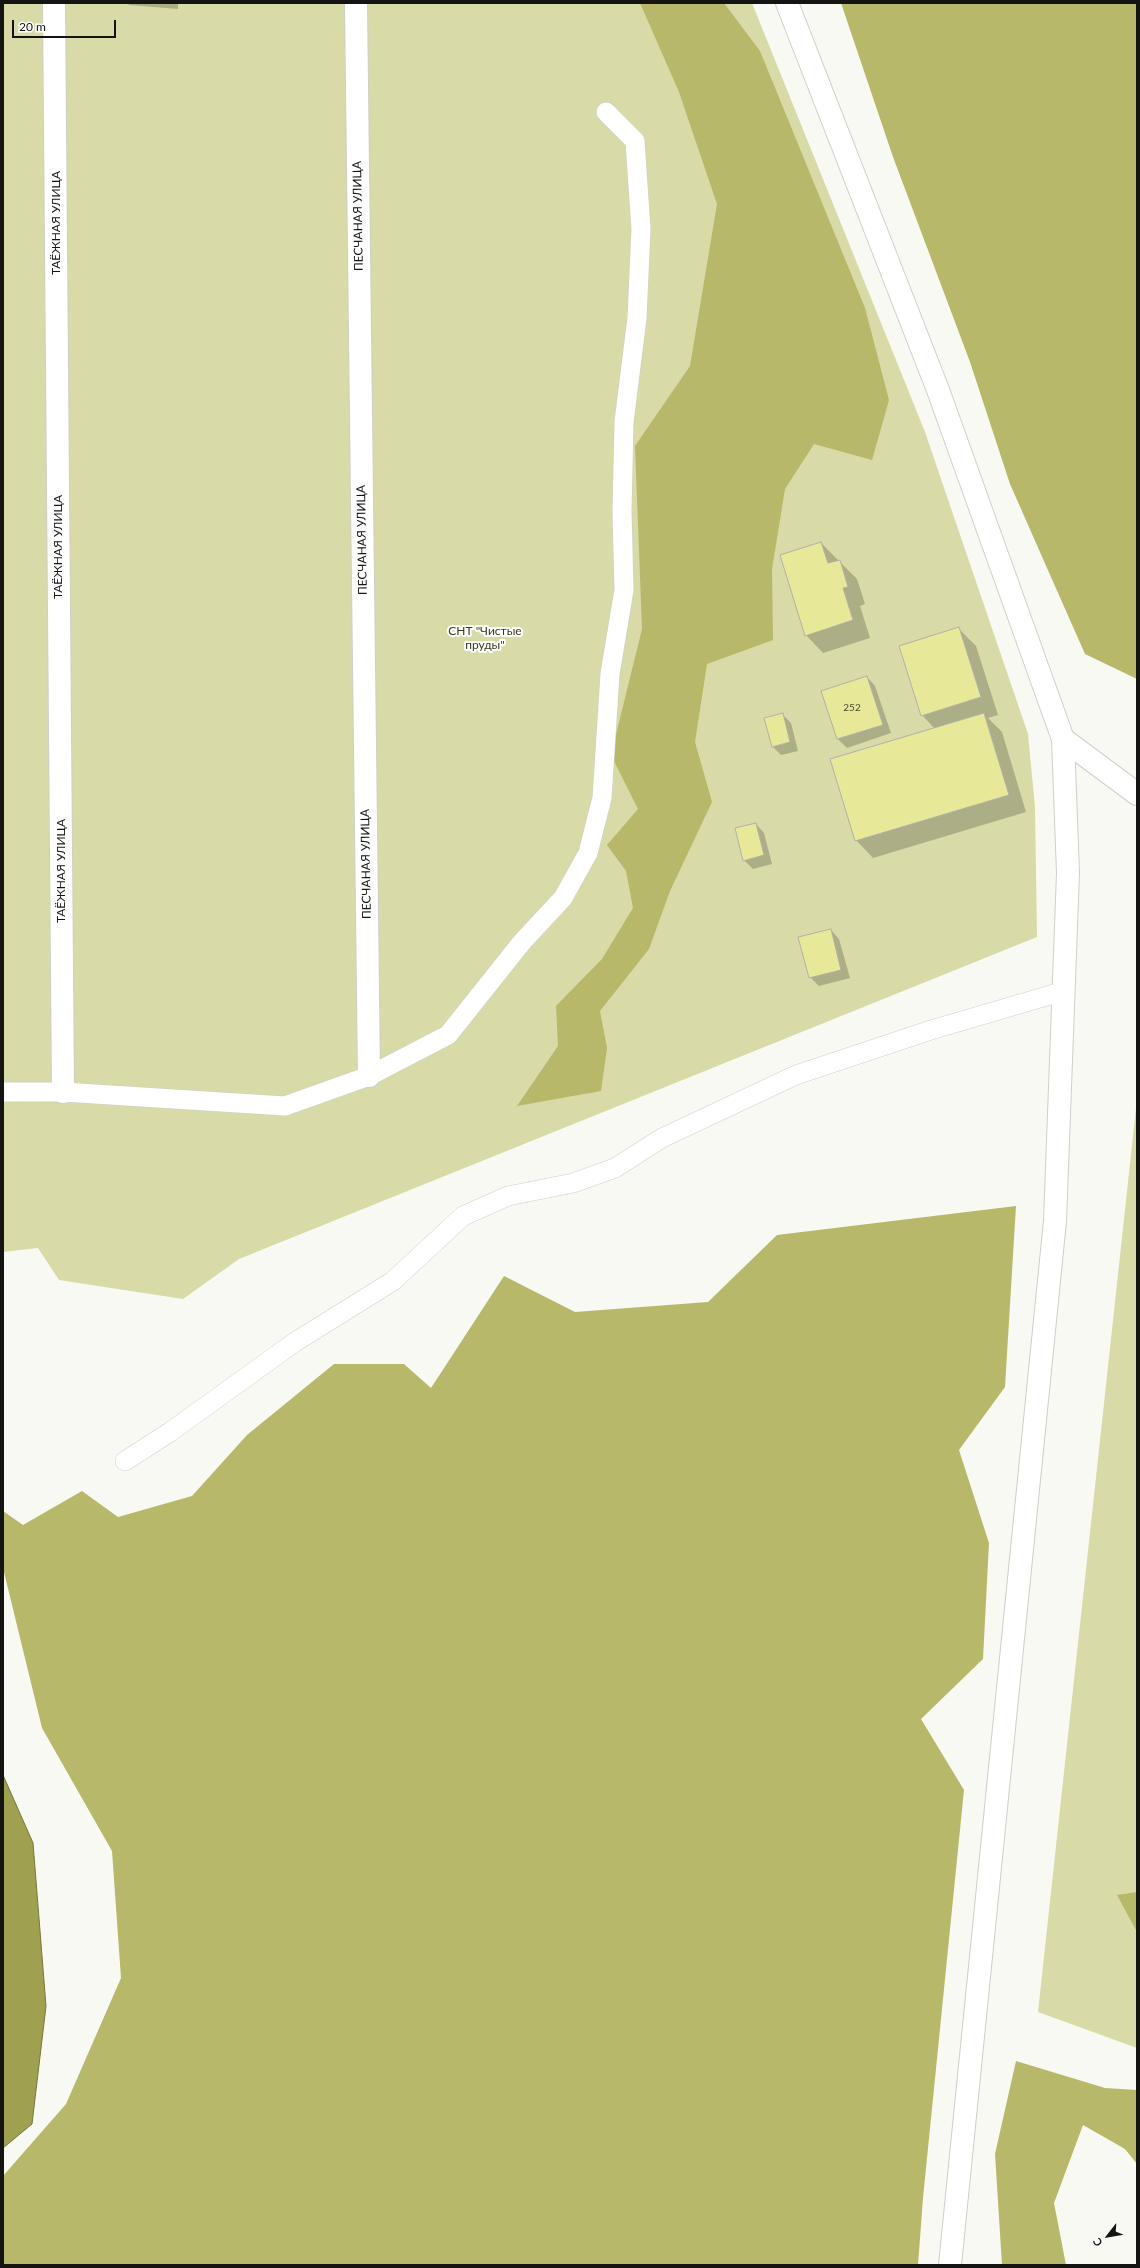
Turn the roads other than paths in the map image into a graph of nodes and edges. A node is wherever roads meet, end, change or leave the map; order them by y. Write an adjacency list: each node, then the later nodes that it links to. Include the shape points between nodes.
1 (54, 3): 10 (street, ТАЁЖНАЯ УЛИЦА)
2 (356, 3): 8 (street, ПЕСЧАНАЯ УЛИЦА)
3 (788, 3): 5 (street, via 938,390)
4 (606, 112): 8 (lane, via 636,140 641,229 637,318 624,422 624,590 610,674 602,798 588,854 563,898 522,942 448,1035)
5 (1063, 739): 6 (street); 7 (street, via 1068,873)
6 (1137, 794)
7 (1064, 991): 11 (lane, via 931,1030 796,1075 662,1138 615,1168 573,1183 508,1196 463,1216 393,1281 295,1342 170,1432); 12 (street, via 1055,1221)
8 (369, 1076): 10 (lane, via 285,1106)
9 (3, 1092): 10 (lane)
10 (63, 1092)
11 (125, 1461)
12 (950, 2265)

